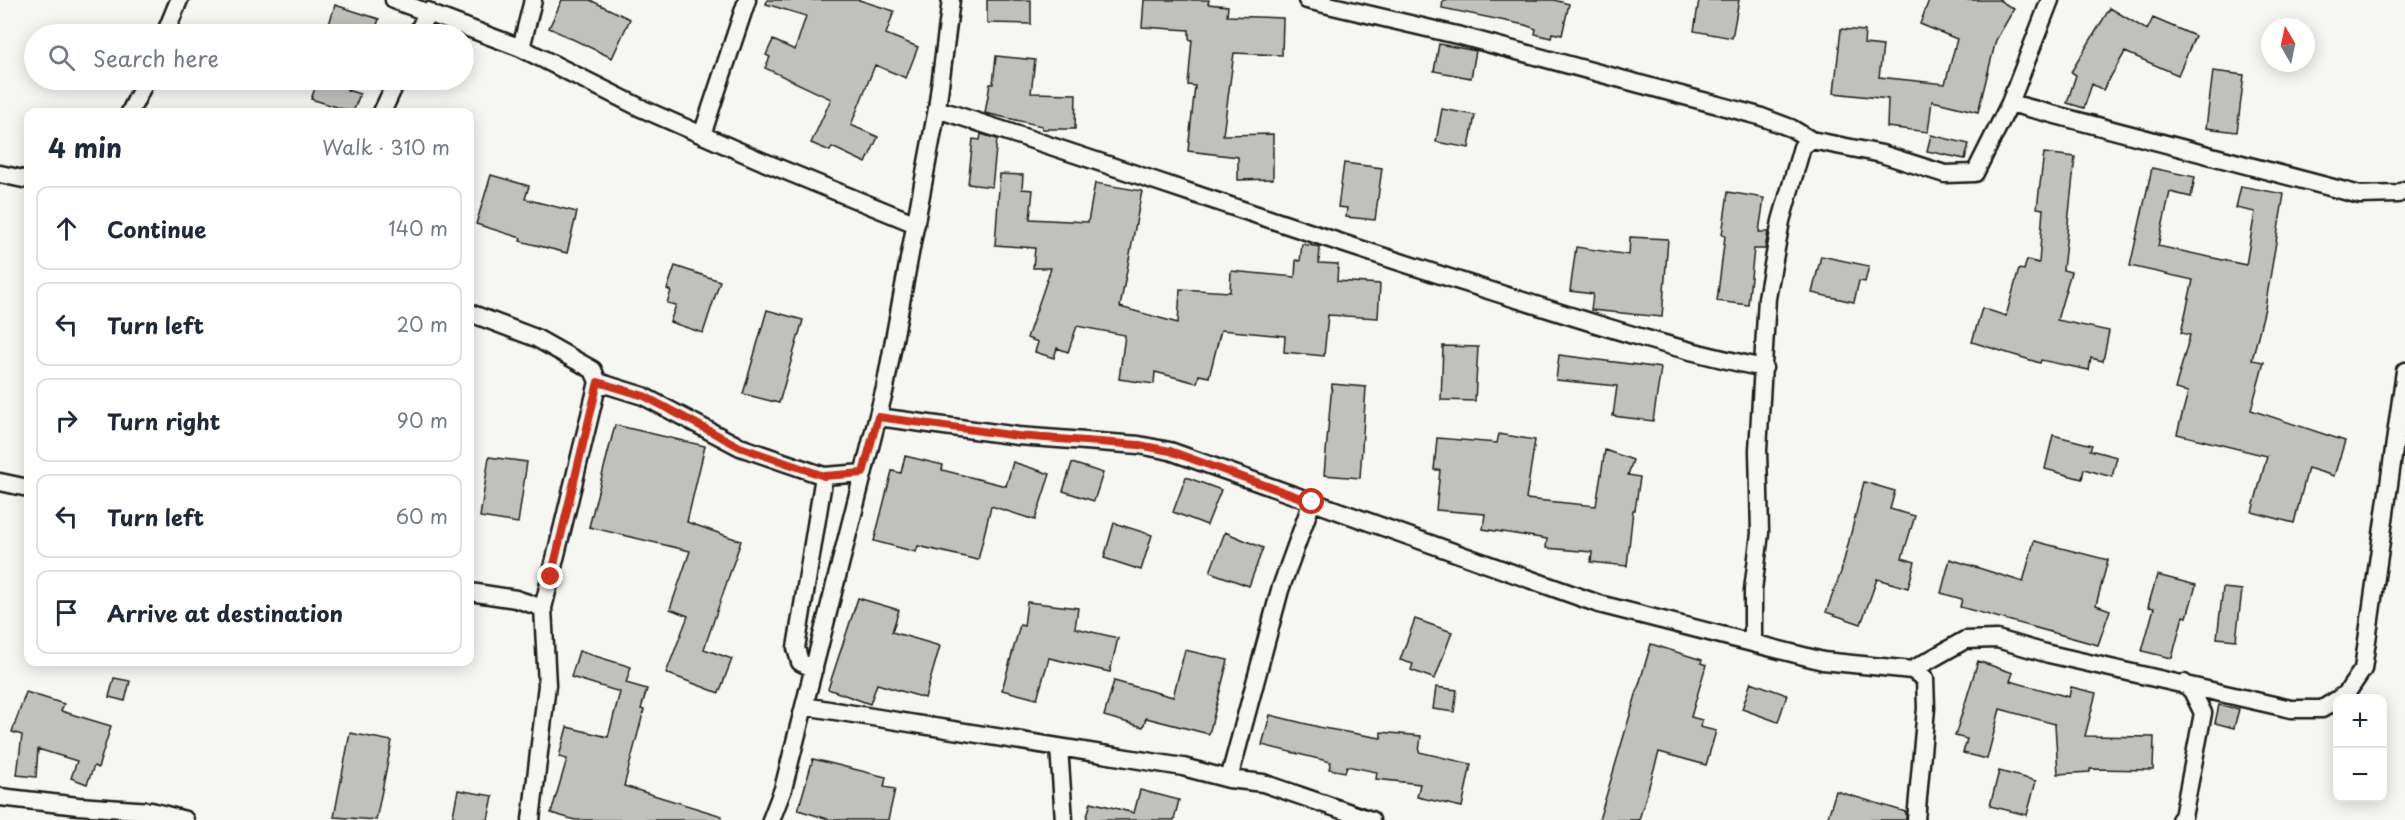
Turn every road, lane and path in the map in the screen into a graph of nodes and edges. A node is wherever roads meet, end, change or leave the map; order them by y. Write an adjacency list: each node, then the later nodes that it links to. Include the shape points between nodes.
1 (180, 0): 9 (street)
2 (394, 0): 8 (street)
3 (533, 0): 13 (street)
4 (747, 0): 20 (street)
5 (951, 0): 19 (street)
6 (1307, 0): 21 (street, via 1461,36 1759,116)
7 (2050, 0): 16 (street)
8 (428, 11): 10 (street); 11 (street)
9 (169, 24)
10 (422, 24)
11 (461, 24)
12 (474, 29): 13 (street)
13 (521, 48): 20 (street)
14 (141, 90): 17 (street)
15 (392, 90): 18 (street)
16 (2010, 103): 21 (street, via 1975,173 1945,174 1882,154); 24 (street, via 2360,195 2398,194)
17 (132, 108)
18 (384, 108)
19 (937, 109): 25 (street); 27 (street, via 1383,257 1676,349)
20 (702, 135): 25 (street)
21 (1811, 140): 27 (street, via 1802,147 1781,221 1767,298)
22 (0, 174): 23 (street)
23 (24, 179)
24 (2405, 190)
25 (916, 224): 30 (street)
26 (474, 315): 29 (street, via 536,338 593,369)
27 (1764, 368): 38 (street)
28 (2405, 371): 42 (street, via 2363,669)
29 (598, 382): 32 (street, via 644,396 740,447); 37 (street)
30 (878, 417): 31 (street); 35 (street, via 1170,451)
31 (863, 473): 32 (street); 39 (street)
32 (824, 476): 39 (street, via 796,648 800,662)
33 (0, 482): 34 (street)
34 (24, 487)
35 (1312, 502): 38 (street, via 1599,604); 46 (street, via 1280,590)
36 (474, 593): 37 (street)
37 (543, 608): 49 (street, via 547,685)
38 (1753, 643): 40 (street, via 1823,661)
39 (814, 669): 44 (street)
40 (1912, 670): 41 (street, via 1965,640 1997,639); 53 (street, via 1925,679 1926,708)
41 (2184, 683): 43 (street, via 2291,709 2322,709); 54 (street, via 2203,713)
42 (2346, 694)
43 (2333, 702)
44 (804, 706): 45 (street); 50 (street)
45 (1059, 747): 46 (street, via 1183,767); 51 (street)
46 (1229, 779): 52 (street, via 1263,783)
47 (0, 797): 48 (street, via 151,811)
48 (186, 820)
49 (531, 820)
50 (771, 820)
51 (1064, 820)
52 (1371, 820)
53 (1916, 820)
54 (2180, 820)

